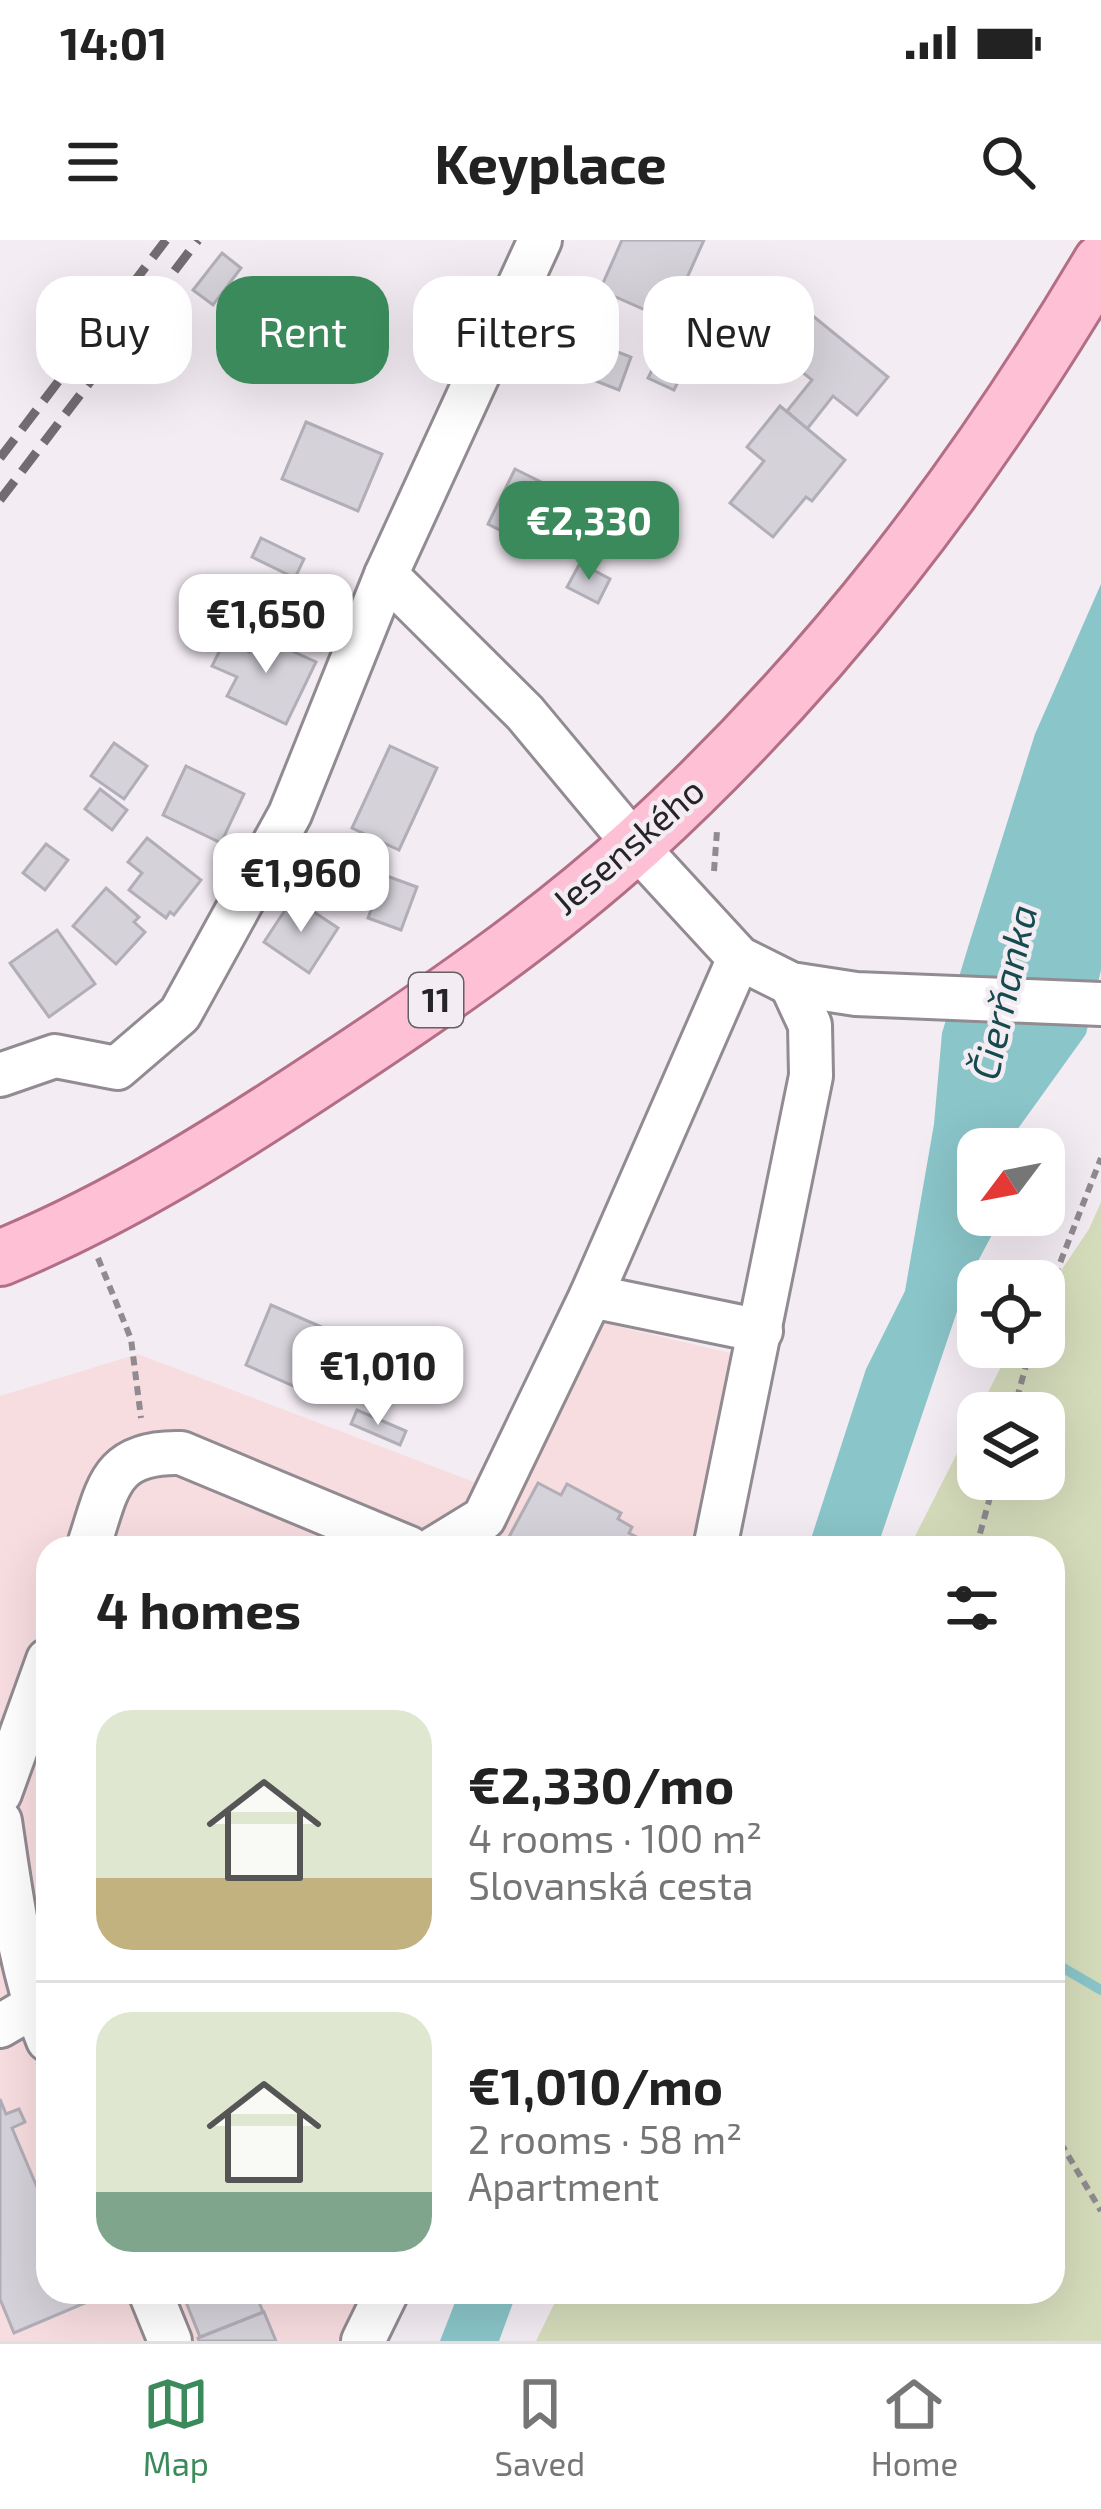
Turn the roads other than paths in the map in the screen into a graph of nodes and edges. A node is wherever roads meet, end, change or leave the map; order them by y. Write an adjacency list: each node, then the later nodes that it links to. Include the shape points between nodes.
1 (540, 240): 3 (street)
2 (1101, 262): 4 (main road, Jesenského / 11, via 972,467 886,580 728,757)
3 (386, 575): 4 (street, via 525,713); 8 (street, via 279,834 180,1014 117,1068 55,1056)
4 (635, 845): 5 (street); 9 (main road, Jesenského / 11, via 472,975 245,1129 129,1199)
5 (739, 958): 6 (street); 10 (street)
6 (791, 984): 7 (street); 11 (street, via 811,1025 812,1076)
7 (1101, 1004)
8 (0, 1076)
9 (0, 1258)
10 (591, 1296): 11 (street); 14 (street, via 484,1518)
11 (761, 1331): 15 (street)
12 (92, 1536): 13 (street, via 111,1479 146,1452 181,1453)
13 (380, 1536)
14 (455, 1536)
15 (718, 1536)
16 (36, 1693): 17 (street)
17 (0, 1793)
18 (0, 1821): 19 (street)
19 (27, 2024)
20 (381, 2304): 21 (street)
21 (363, 2341)

